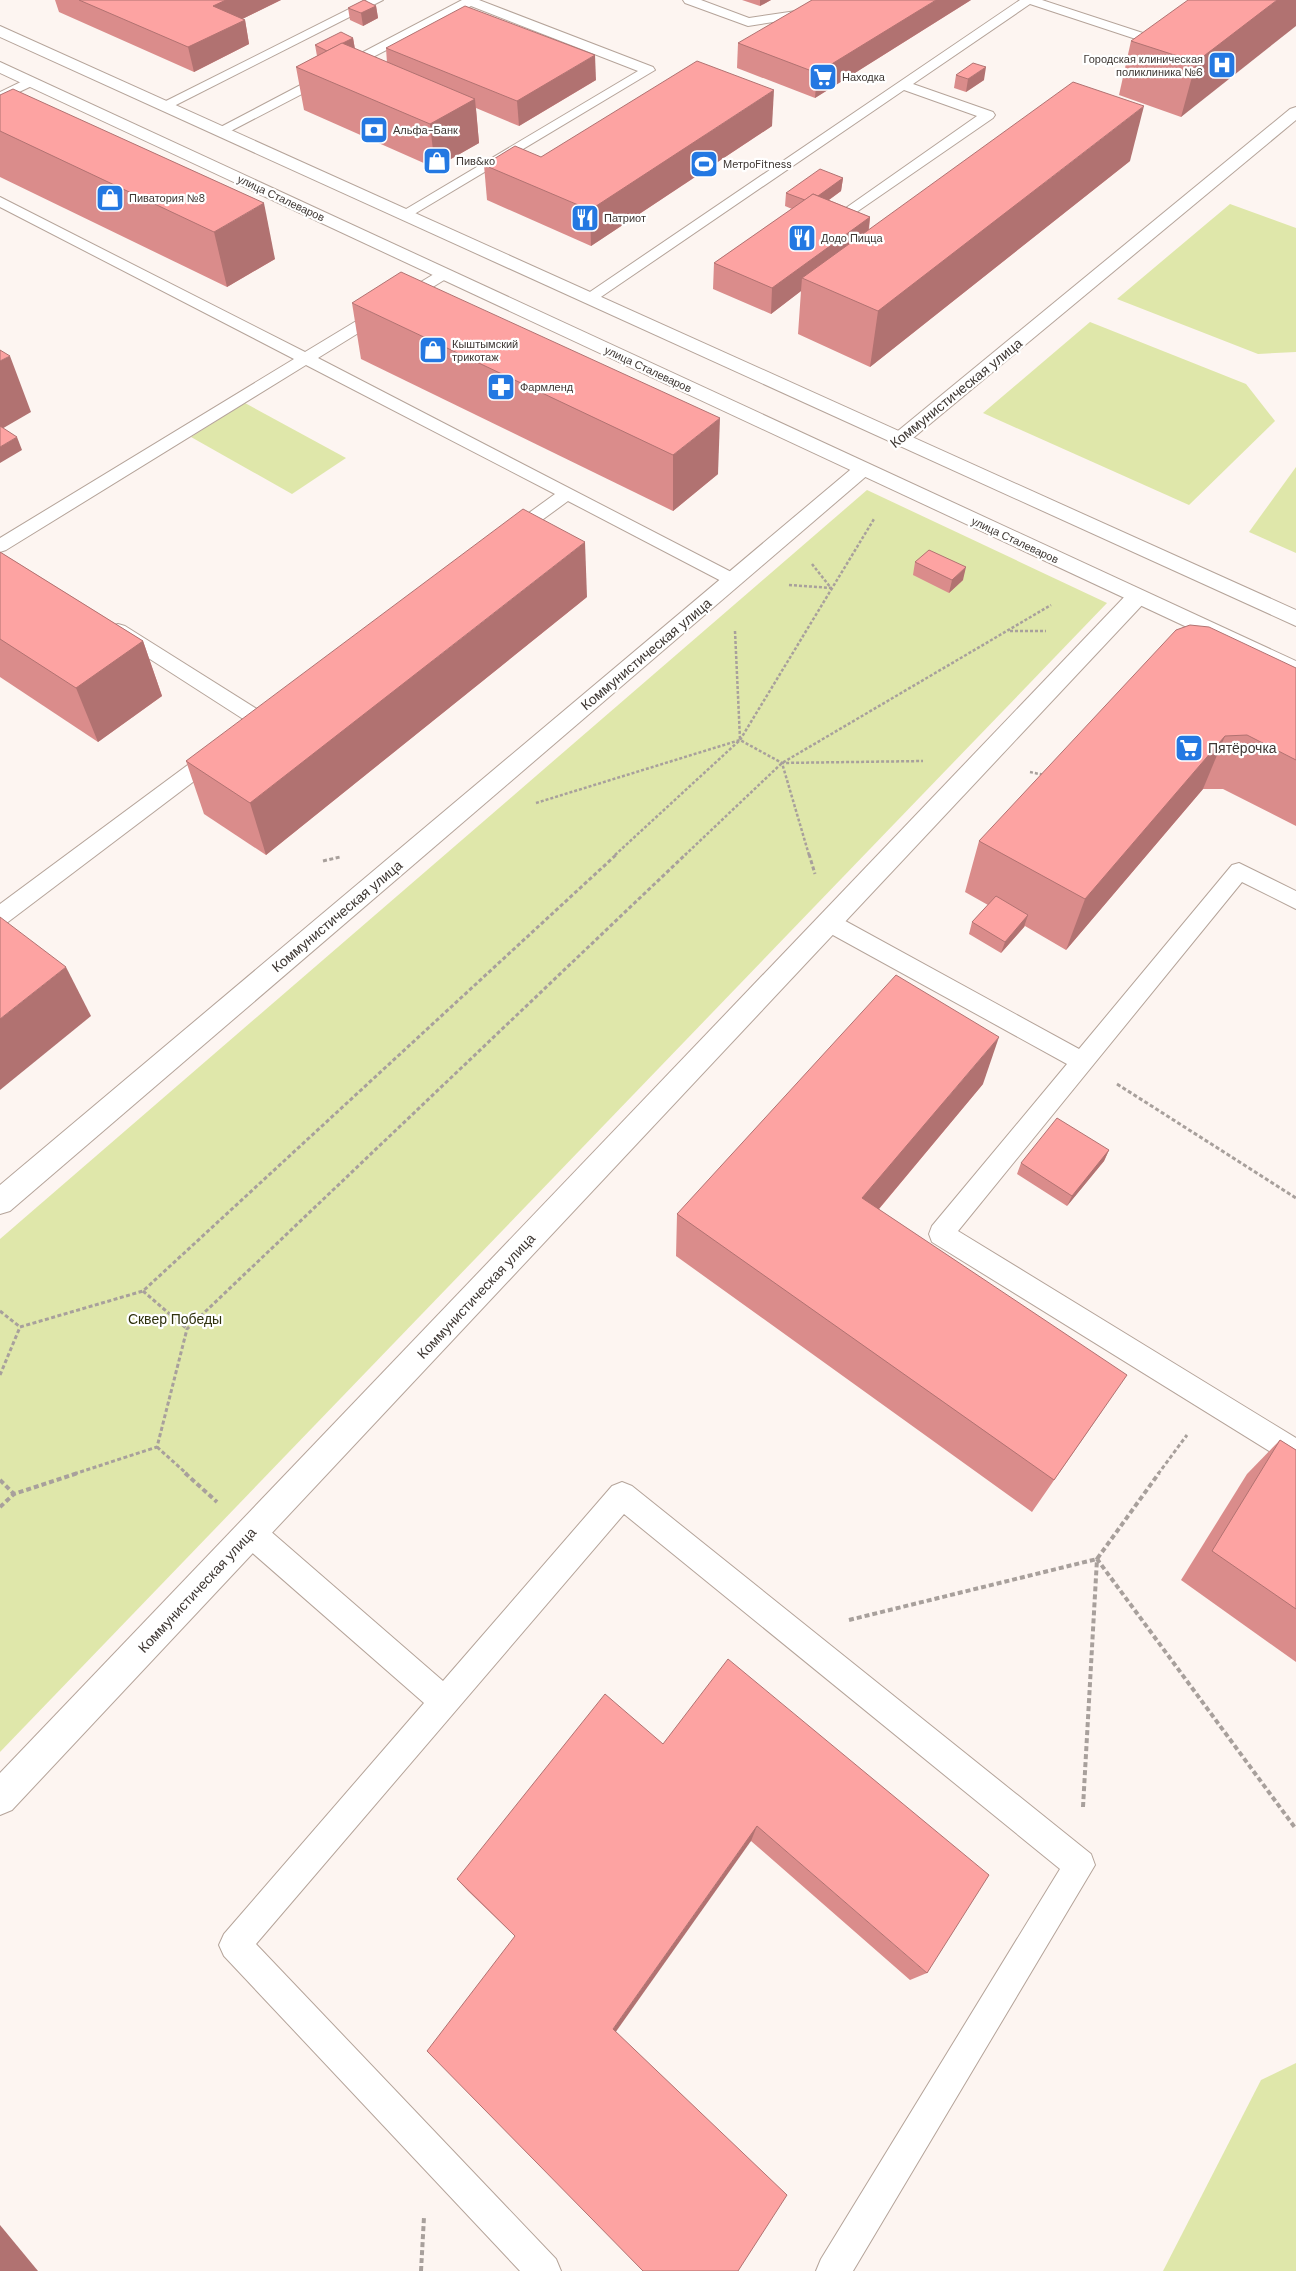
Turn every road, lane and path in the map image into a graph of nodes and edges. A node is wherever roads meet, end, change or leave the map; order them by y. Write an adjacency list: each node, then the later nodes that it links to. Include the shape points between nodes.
1 (377, 0): 12 (lane)
2 (689, 0): 3 (lane, via 748,22 800,14)
3 (823, 0)
4 (1029, 0): 5 (lane, via 1154,41); 10 (lane)
5 (1212, 0)
6 (469, 1): 14 (lane); 16 (lane, via 648,70)
7 (0, 31): 12 (main road, улица Сталеваров)
8 (0, 67): 9 (main road, улица Сталеваров)
9 (30, 82): 11 (lane); 18 (main road, улица Сталеваров)
10 (903, 85): 17 (lane, via 988,115); 19 (lane)
11 (0, 97)
12 (164, 105): 14 (main road, улица Сталеваров)
13 (1296, 112): 21 (main road, Коммунистическая улица)
14 (220, 130): 16 (main road, улица Сталеваров)
15 (0, 200): 20 (lane)
16 (406, 215): 19 (main road, улица Сталеваров)
17 (840, 217)
18 (444, 274): 20 (lane); 21 (main road, улица Сталеваров)
19 (589, 298): 21 (main road, улица Сталеваров)
20 (306, 358): 22 (lane); 25 (lane)
21 (881, 454): 26 (main road, Коммунистическая улица); 27 (main road, улица Сталеваров); 30 (main road, улица Сталеваров)
22 (567, 493): 24 (lane); 26 (lane)
23 (874, 519): 35 (path)
24 (496, 545)
25 (3, 554)
26 (733, 580): 35 (path); 45 (main road, Коммунистическая улица)
27 (1137, 596): 31 (main road, улица Сталеваров); 37 (main road, Коммунистическая улица)
28 (1051, 605): 38 (path)
29 (101, 619): 33 (lane)
30 (1296, 620)
31 (1296, 670)
32 (277, 709): 33 (lane)
33 (261, 721): 34 (lane)
34 (245, 732)
35 (740, 740): 38 (path); 39 (path); 46 (path)
36 (230, 744): 41 (lane)
37 (983, 760): 38 (path); 42 (main road, Коммунистическая улица)
38 (782, 763): 42 (path); 49 (path)
39 (535, 803)
40 (1296, 901): 43 (lane, via 1239,870)
41 (0, 916)
42 (830, 923): 43 (lane); 57 (main road, Коммунистическая улица)
43 (1081, 1061): 44 (path); 53 (lane, via 942,1234)
44 (1296, 1198)
45 (0, 1202)
46 (142, 1291): 48 (path); 49 (path)
47 (0, 1311): 48 (path)
48 (20, 1327): 50 (path)
49 (187, 1329): 52 (path)
50 (0, 1375)
51 (1189, 1432): 58 (path)
52 (157, 1448): 55 (path); 57 (path)
53 (1296, 1453)
54 (0, 1480): 55 (path)
55 (14, 1494): 56 (path)
56 (0, 1507)
57 (251, 1533): 60 (lane); 61 (main road, Коммунистическая улица)
58 (1098, 1559): 59 (path); 62 (path); 63 (path)
59 (793, 1634): 60 (lane, via 622,1495); 63 (lane)
60 (444, 1702): 64 (lane, via 235,1945)
61 (0, 1798)
62 (1296, 1829)
63 (1080, 1865): 65 (lane)
64 (544, 2271)
65 (833, 2271)

